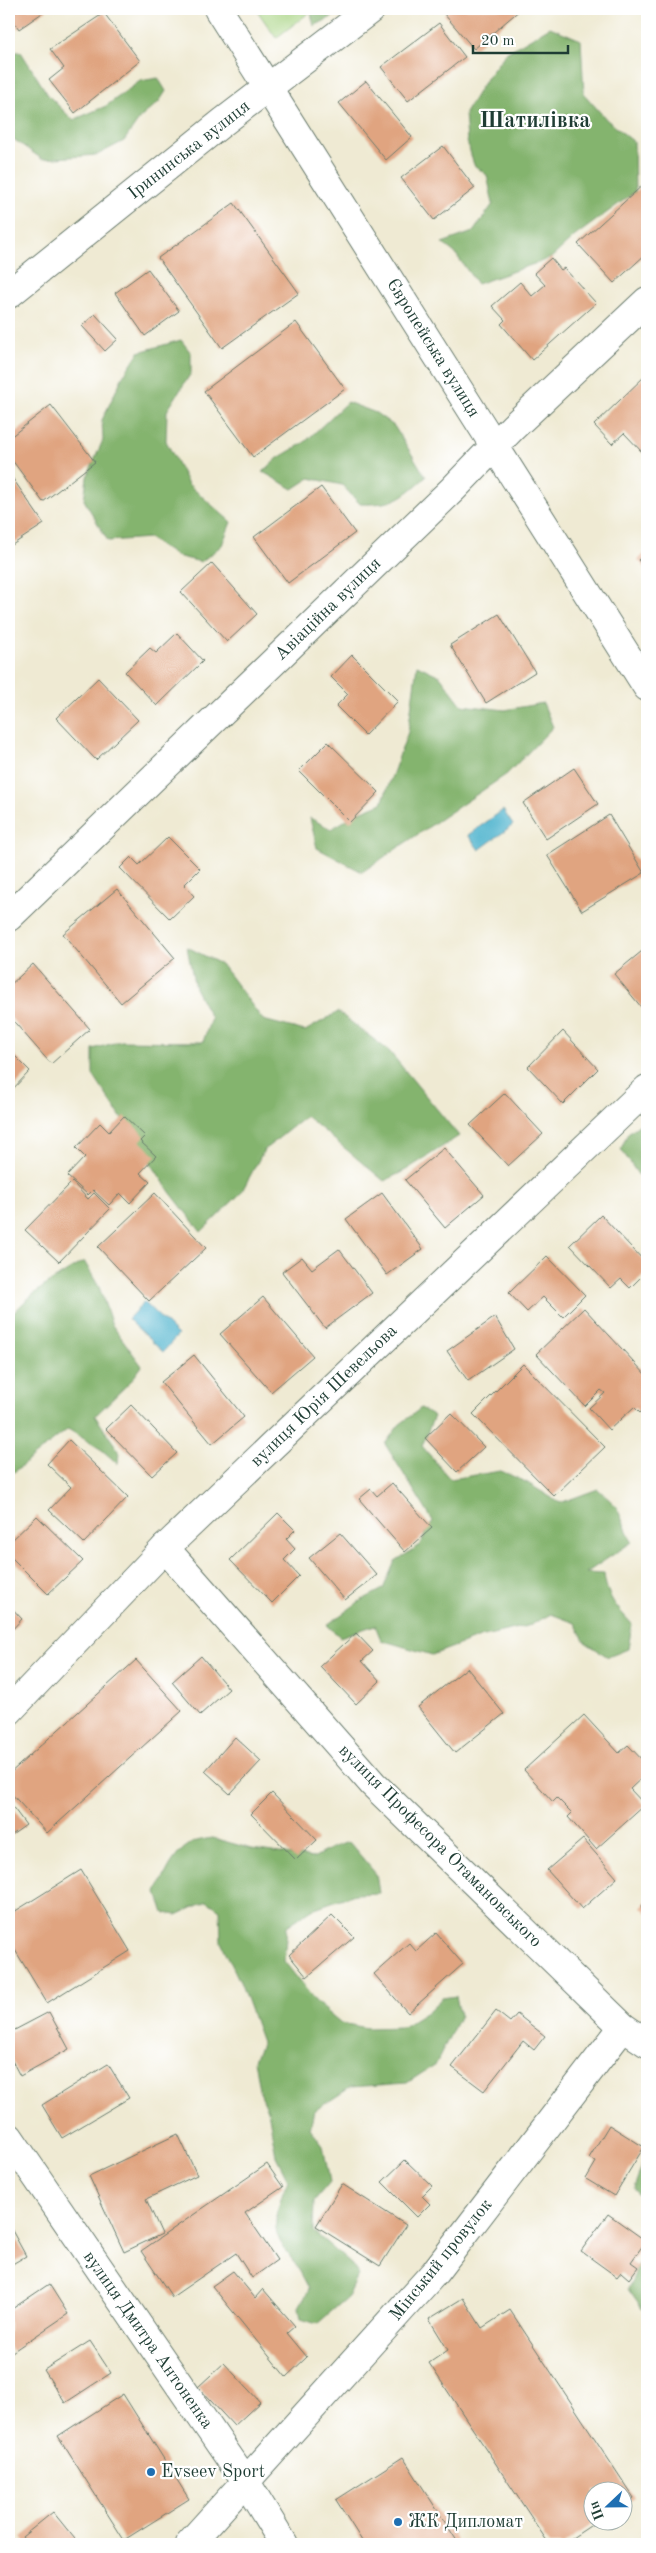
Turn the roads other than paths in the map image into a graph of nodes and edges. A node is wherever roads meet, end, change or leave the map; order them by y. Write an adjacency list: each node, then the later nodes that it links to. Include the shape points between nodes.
1 (218, 9): 3 (street, Європейська вулиця)
2 (371, 9): 3 (street, Ірининська вулиця)
3 (268, 88): 4 (street, Ірининська вулиця); 6 (street, Європейська вулиця)
4 (9, 294)
5 (647, 301): 6 (street, Авіаційна вулиця)
6 (494, 445): 7 (street, Європейська вулиця); 8 (street, Авіаційна вулиця)
7 (647, 686)
8 (9, 916)
9 (647, 1089): 10 (street, вулиця Юрія Шевельова)
10 (165, 1548): 11 (street, вулиця Юрія Шевельова); 12 (street, вулиця Професора Отамановського, via 373,1784)
11 (9, 1711)
12 (623, 2027): 13 (street, вулиця Професора Отамановського); 15 (street, Мінський провулок, via 435,2272)
13 (647, 2043)
14 (9, 2137): 15 (street, вулиця Дмитра Антоненка)
15 (246, 2482): 16 (street, Мінський провулок); 17 (street, вулиця Дмитра Антоненка)
16 (188, 2544)
17 (284, 2544)

